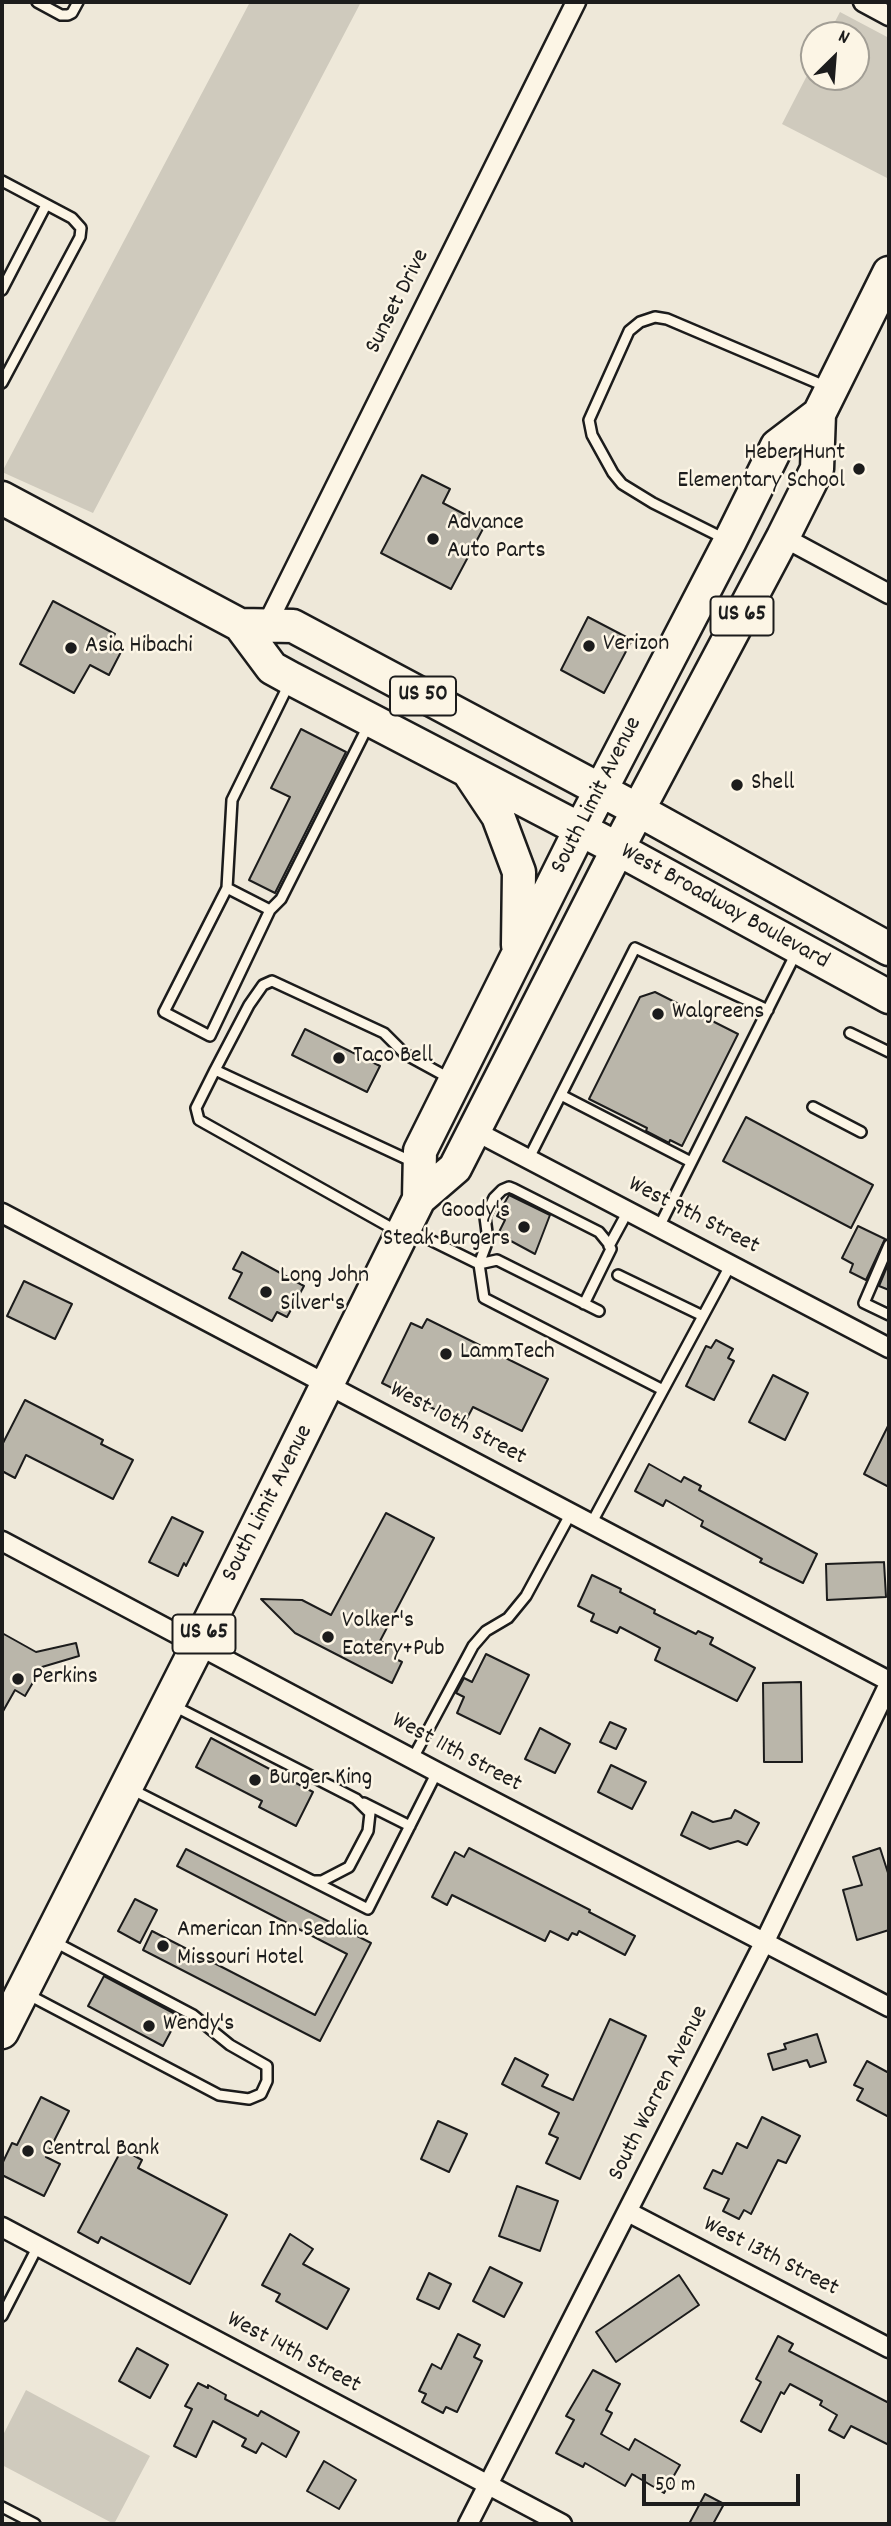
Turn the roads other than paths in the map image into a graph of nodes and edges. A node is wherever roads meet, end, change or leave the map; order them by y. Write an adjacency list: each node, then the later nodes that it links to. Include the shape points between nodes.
1 (37, 2): 2 (lane, via 68,15)
2 (78, 2)
3 (576, 2): 16 (street, Sunset Drive, via 288,579)
4 (863, 2): 5 (street)
5 (889, 16)
6 (2, 181): 7 (lane)
7 (46, 205): 9 (lane); 10 (lane, via 77,222 80,237)
8 (889, 273): 11 (highway, South Limit Avenue / US 65)
9 (2, 290)
10 (2, 383)
11 (825, 401): 13 (highway, South Limit Avenue / US 65, via 817,469); 14 (highway, South Limit Avenue / US 65, via 777,446); 14 (lane, via 667,319 655,317 629,331 589,420 592,435 622,484)
12 (2, 498): 16 (highway, West Broadway Boulevard / US 50)
13 (783, 537): 15 (street); 21 (highway, South Limit Avenue / US 65)
14 (730, 541): 20 (highway, South Limit Avenue / US 65)
15 (889, 594)
16 (253, 625): 17 (highway, West Broadway Boulevard / US 50, via 272,668); 20 (highway, West Broadway Boulevard / US 50, via 293,626)
17 (292, 679): 18 (highway, West Broadway Boulevard / US 50); 24 (lane, via 232,800)
18 (371, 720): 19 (highway, West Broadway Boulevard / US 50); 25 (lane, via 281,899)
19 (467, 770): 22 (highway, West Broadway Boulevard / US 50); 28 (highway, via 498,816 519,872)
20 (600, 789): 21 (highway, West Broadway Boulevard / US 50); 22 (highway, South Limit Avenue / US 65)
21 (638, 810): 23 (highway, South Limit Avenue / US 65); 27 (highway, West Broadway Boulevard / US 50)
22 (580, 830): 23 (highway, West Broadway Boulevard / US 50); 28 (highway, South Limit Avenue / US 65)
23 (618, 849): 26 (highway, West Broadway Boulevard / US 50); 37 (highway, South Limit Avenue / US 65)
24 (227, 888): 25 (lane); 25 (lane, via 164,1012 210,1036)
25 (270, 910)
26 (798, 948): 29 (highway, West Broadway Boulevard / US 50); 30 (lane)
27 (889, 949)
28 (517, 953): 34 (highway, South Limit Avenue / US 65)
29 (889, 997)
30 (768, 1010): 35 (lane, via 635,948); 40 (lane)
31 (850, 1033): 32 (lane)
32 (889, 1052)
33 (215, 1070): 34 (lane, via 249,1005 262,985 272,981 384,1033 405,1054); 41 (lane); 46 (lane, via 196,1108 199,1120)
34 (454, 1080): 41 (highway, South Limit Avenue / US 65, via 420,1151)
35 (561, 1095): 39 (lane); 40 (lane)
36 (813, 1107): 38 (lane)
37 (475, 1131): 39 (street, West 9th Street); 42 (highway, South Limit Avenue / US 65, via 455,1168)
38 (860, 1132)
39 (528, 1158): 43 (street, West 9th Street)
40 (691, 1162): 45 (lane)
41 (420, 1166): 42 (highway, South Limit Avenue / US 65)
42 (419, 1199): 46 (highway, South Limit Avenue / US 65)
43 (628, 1211): 45 (street, West 9th Street); 48 (lane)
44 (2, 1213): 57 (street, West 10th Street)
45 (659, 1227): 50 (street, West 9th Street)
46 (404, 1231): 49 (lane); 57 (highway, South Limit Avenue / US 65)
47 (889, 1245): 54 (lane, via 864,1303)
48 (609, 1246): 49 (lane, via 599,1232 509,1188 494,1198 485,1217 488,1240); 52 (lane)
49 (479, 1264): 52 (lane, via 497,1260); 58 (lane, via 484,1298)
50 (731, 1264): 55 (lane); 56 (street, West 9th Street)
51 (618, 1275): 55 (lane)
52 (584, 1304): 53 (lane)
53 (599, 1311)
54 (889, 1315)
55 (703, 1316): 58 (lane)
56 (889, 1348)
57 (328, 1385): 59 (street, West 10th Street); 62 (highway, South Limit Avenue / US 65)
58 (663, 1390): 60 (lane)
59 (571, 1513): 60 (street, West 10th Street); 65 (lane, via 526,1596 508,1618 486,1631 473,1646)
60 (591, 1524): 63 (street, West 10th Street)
61 (2, 1541): 62 (street, West 11th Street)
62 (198, 1645): 64 (highway, South Limit Avenue / US 65); 65 (street, West 11th Street)
63 (889, 1682): 72 (street, South Warren Avenue)
64 (169, 1703): 67 (highway, South Limit Avenue / US 65); 68 (lane)
65 (412, 1758): 66 (street, West 11th Street)
66 (437, 1772): 69 (lane); 72 (street, West 11th Street)
67 (127, 1786): 70 (lane); 71 (highway, South Limit Avenue / US 65)
68 (356, 1799): 69 (lane); 70 (lane, via 370,1813 358,1852 349,1867 322,1881)
69 (410, 1826): 70 (lane, via 368,1909)
70 (312, 1881)
71 (49, 1938): 73 (highway, South Limit Avenue / US 65); 73 (lane, via 193,2015 230,2045 267,2066 261,2094 249,2099 219,2095)
72 (765, 1941): 74 (street, West 11th Street); 76 (street, South Warren Avenue)
73 (22, 1992): 75 (highway, South Limit Avenue / US 65)
74 (889, 2007)
75 (2, 2032)
76 (628, 2213): 80 (street, West 13th Street); 81 (street, South Warren Avenue)
77 (2, 2227): 78 (street, West 14th Street)
78 (38, 2246): 79 (lane); 81 (street, West 14th Street)
79 (2, 2316)
80 (889, 2348)
81 (488, 2485): 84 (street, South Warren Avenue); 85 (street, West 14th Street)
82 (2, 2507): 83 (lane)
83 (35, 2524)
84 (468, 2524)
85 (562, 2524)

